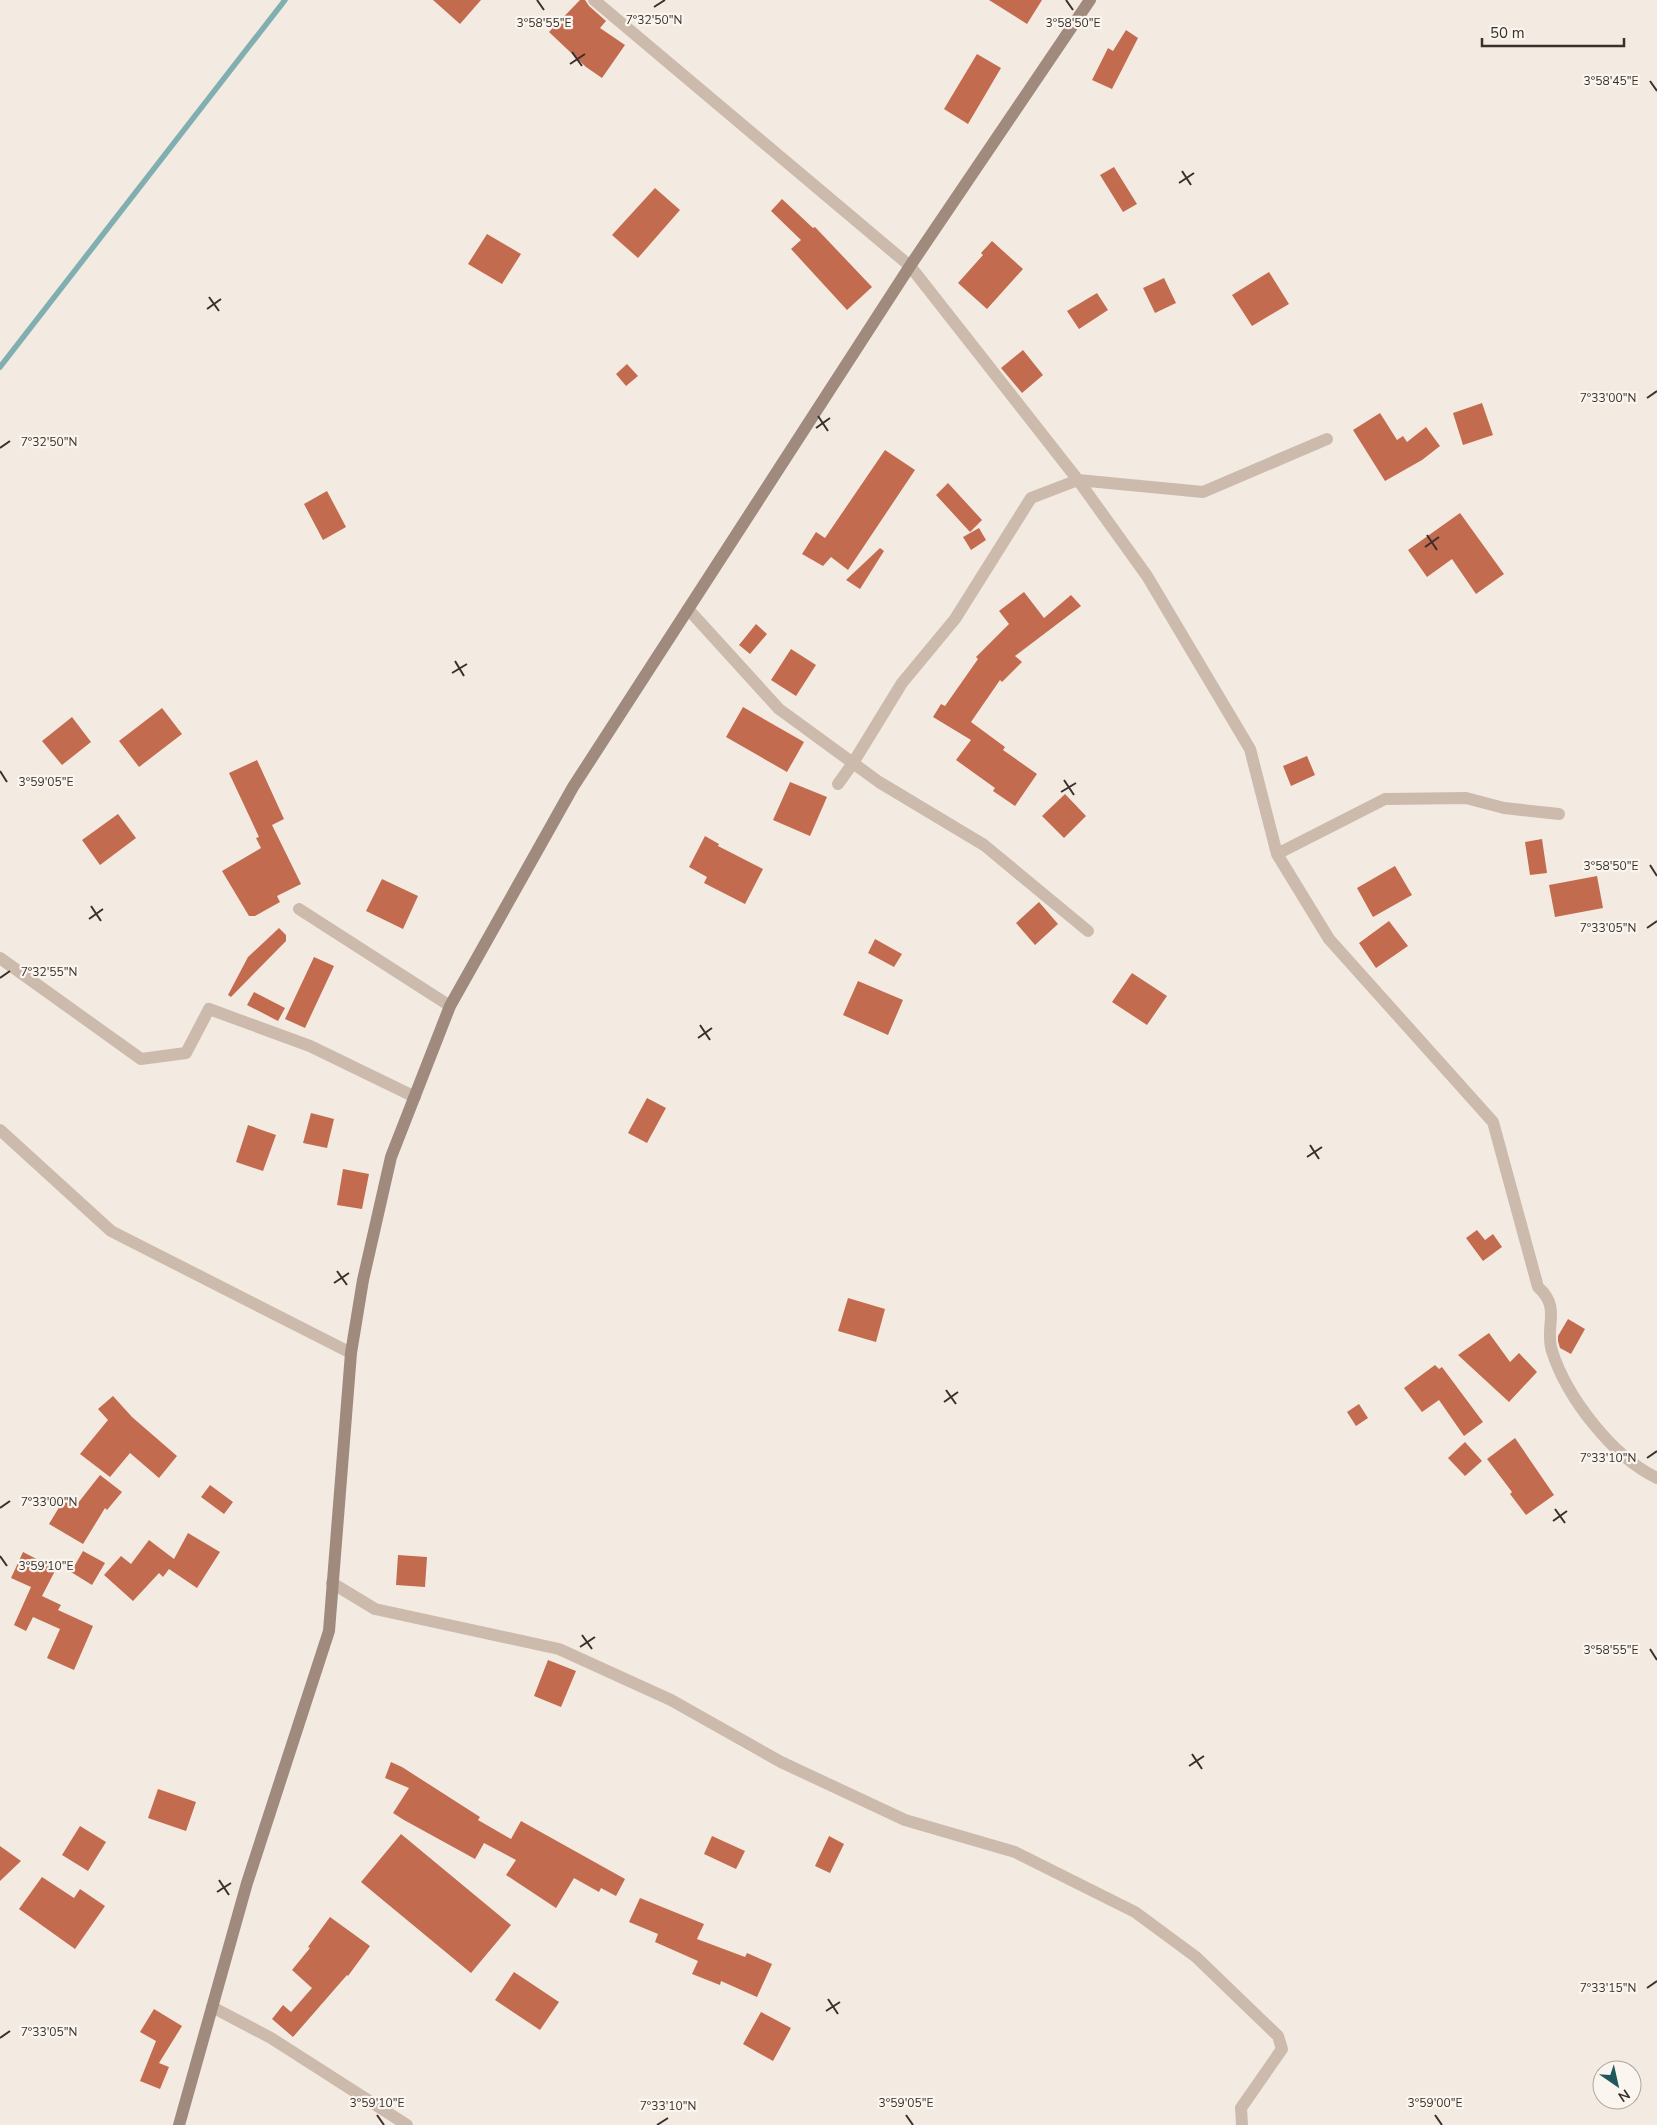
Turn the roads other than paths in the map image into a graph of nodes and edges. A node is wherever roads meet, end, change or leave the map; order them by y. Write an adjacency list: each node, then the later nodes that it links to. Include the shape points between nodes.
1 (594, 0): 3 (street)
2 (1090, 0): 3 (main road)
3 (910, 266): 5 (street); 6 (main road)
4 (1328, 439): 5 (street, via 1203,492)
5 (1078, 480): 7 (street, via 1031,498 955,619 902,682); 10 (street, via 1147,576 1250,749)
6 (688, 609): 7 (street, via 780,709); 14 (main road, via 573,787)
7 (854, 763): 8 (street); 12 (street, via 984,845)
8 (838, 784)
9 (1559, 814): 10 (street, via 1504,808 1466,798 1386,799)
10 (1277, 854): 18 (street, via 1329,939 1493,1122 1538,1287 1549,1299 1552,1311 1551,1349 1566,1384 1593,1425 1640,1470)
11 (299, 909): 14 (street)
12 (1088, 931)
13 (0, 958): 15 (street, via 141,1058 186,1053 209,1009 310,1046)
14 (450, 1006): 15 (main road)
15 (415, 1097): 17 (main road, via 391,1157 363,1280)
16 (0, 1130): 17 (street, via 111,1231)
17 (351, 1354): 19 (main road)
18 (1657, 1478)
19 (332, 1583): 20 (main road, via 329,1630); 23 (street, via 374,1609 559,1650 671,1700 781,1762 904,1820 1015,1852 1135,1912 1196,1957 1278,2036 1282,2048 1241,2108)
20 (212, 2006): 21 (main road); 22 (street, via 271,2038)
21 (179, 2125)
22 (407, 2125)
23 (1242, 2125)

